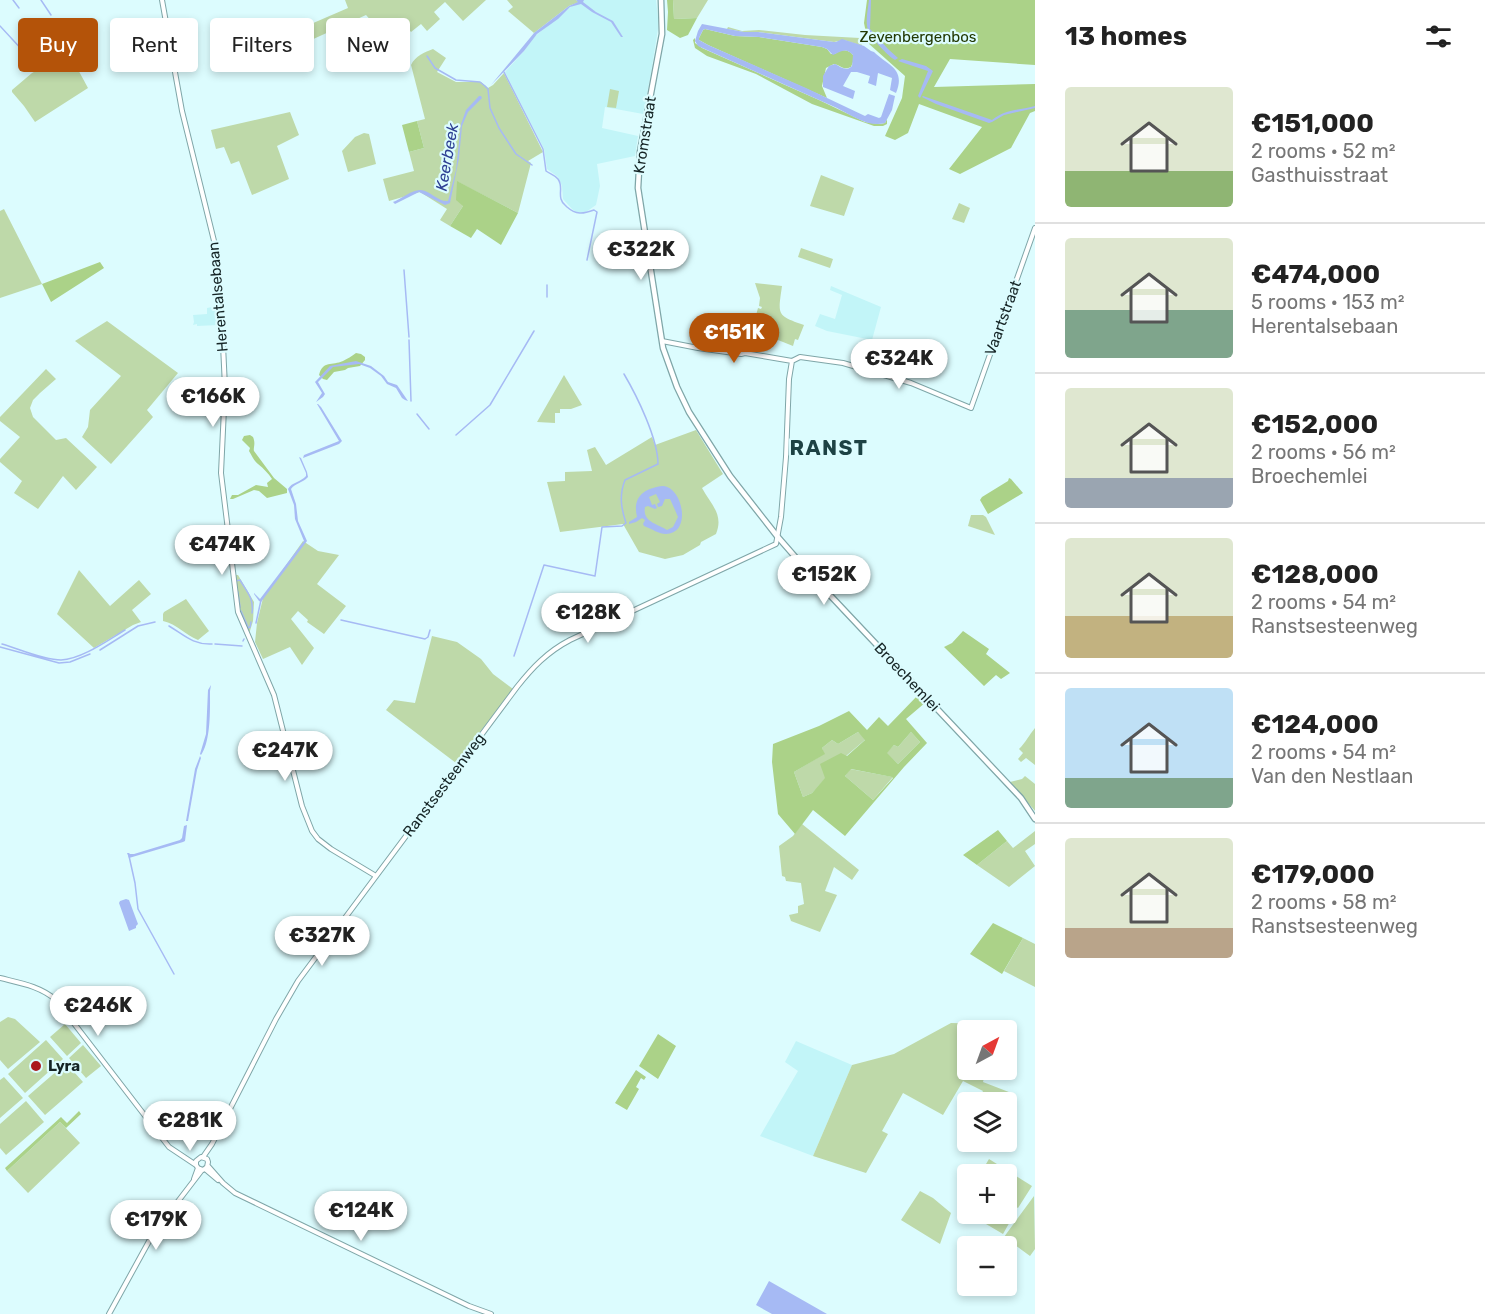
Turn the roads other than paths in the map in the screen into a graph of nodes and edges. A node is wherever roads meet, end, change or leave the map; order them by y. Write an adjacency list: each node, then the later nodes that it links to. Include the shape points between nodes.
1 (162, 0): 10 (street, Herentalsebaan, via 182,111 218,259 225,387 221,472 238,612 274,695 312,831 331,849)
2 (661, 0): 4 (main road, Kromstraat, via 662,34 640,152 638,188)
3 (1035, 228): 5 (street, Vaartstraat, via 971,408 911,383 843,363 800,357)
4 (662, 341): 5 (street); 7 (main road, Kromstraat, via 689,412 735,484)
5 (792, 361): 6 (street)
6 (780, 524): 7 (street); 8 (street)
7 (769, 525): 8 (main road, Broechemlei)
8 (777, 536): 9 (main road, Broechemlei, via 1021,798); 10 (street, Ranstsesteenweg, via 776,544 570,640 546,655)
9 (1035, 819)
10 (376, 876): 12 (street, Ranstsesteenweg, via 298,981)
11 (0, 978): 12 (street, via 38,988 56,1000 169,1147)
12 (202, 1165): 13 (street, Ranstsesteenweg, via 193,1183 153,1234); 14 (street, via 235,1193)
13 (109, 1314)
14 (491, 1314)

